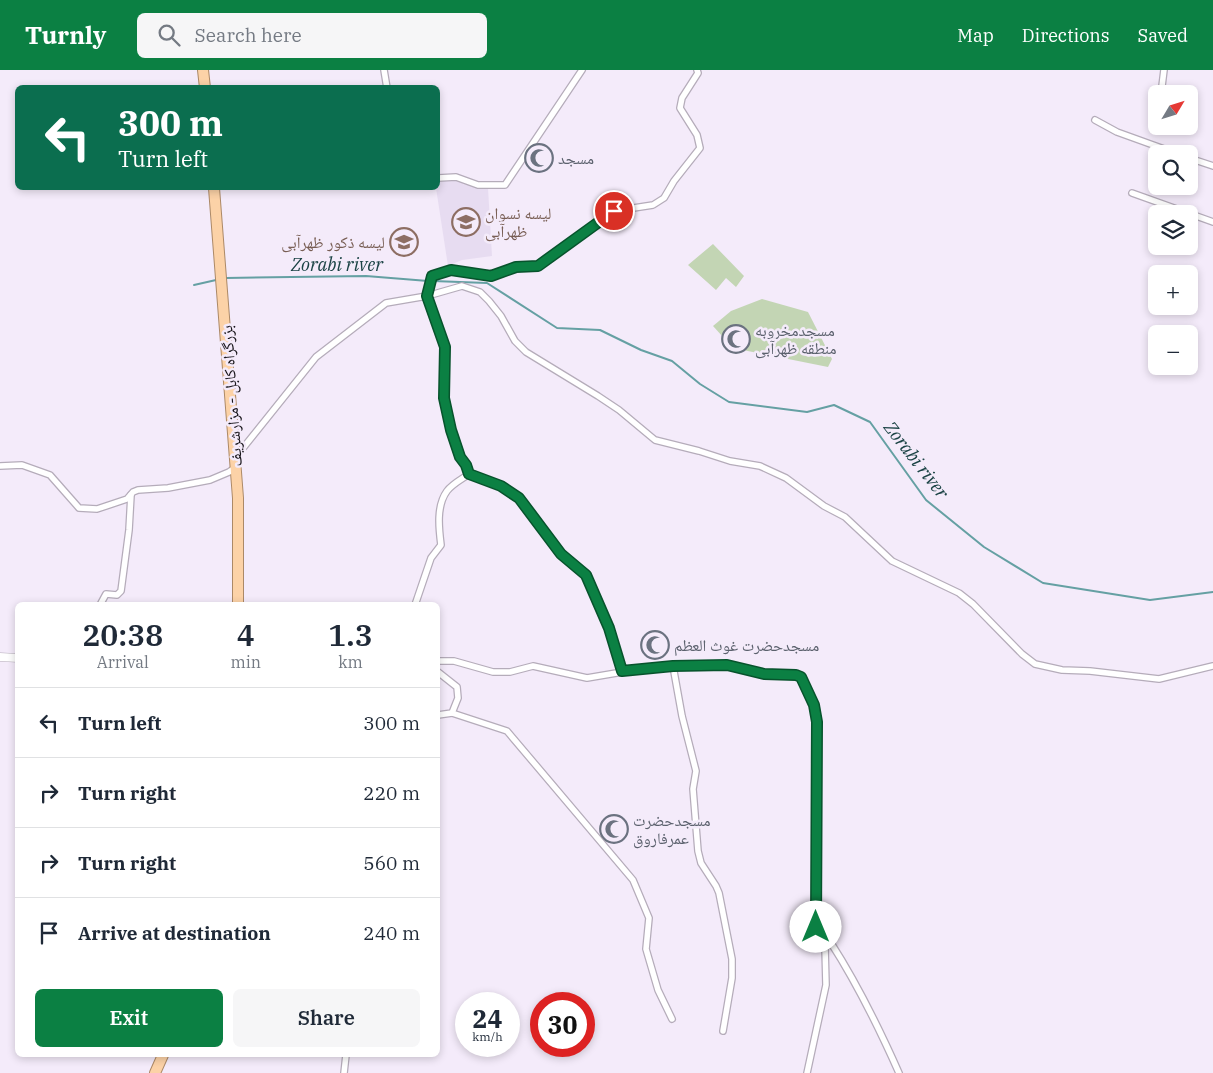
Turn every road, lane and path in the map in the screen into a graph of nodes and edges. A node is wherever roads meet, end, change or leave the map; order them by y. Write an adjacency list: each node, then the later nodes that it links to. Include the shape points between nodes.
1 (203, 70): 6 (highway)
2 (384, 70): 7 (street)
3 (582, 70): 13 (street, via 505,185 478,185 456,177)
4 (697, 70): 17 (street, via 680,108 697,135 700,148 664,198 653,205 614,211 538,266 516,267 491,276 451,270 432,276)
5 (1164, 70): 8 (street)
6 (205, 85)
7 (386, 85)
8 (1162, 85)
9 (1095, 120): 10 (street)
10 (1153, 145)
11 (1198, 161): 12 (street)
12 (1213, 166)
13 (440, 178)
14 (214, 190): 18 (highway, بزرگراه کابل - مزارشریف)
15 (1132, 193): 16 (street)
16 (1213, 222)
17 (427, 296): 18 (street, via 386,302 316,357); 20 (street, via 445,347 444,398 451,430); 29 (street, via 462,286 480,292 526,352 619,410 655,440 760,466 786,478 845,517 892,561 959,593 1035,664 1062,670 1160,679)
18 (236, 462): 21 (street, via 228,472 210,480 138,490); 23 (highway, بزرگراه کابل - مزارشریف)
19 (0, 466): 21 (street, via 22,465 50,475 79,508 97,509 127,499)
20 (469, 474): 24 (street, via 447,491 440,506 441,545 431,558); 30 (street, via 501,486 519,498 561,554 586,575 609,628)
21 (130, 495): 22 (street, via 121,591 117,595 106,594)
22 (102, 602)
23 (238, 602)
24 (416, 602)
25 (0, 657): 26 (street)
26 (15, 658)
27 (440, 661): 30 (street, via 454,661 493,672 510,672 533,666 587,678)
28 (673, 666): 30 (street); 34 (street, via 727,665 764,674 801,677 814,705 817,722 816,927); 36 (street, via 696,771 693,789 698,851 701,863 719,894 732,959)
29 (1213, 666)
30 (622, 671)
31 (440, 674): 32 (street, via 457,687 458,698)
32 (452, 713): 33 (street); 35 (street, via 507,731 633,880 649,918 646,949 658,990)
33 (440, 715)
34 (826, 947): 41 (street, via 826,985); 42 (street, via 832,943 842,960)
35 (672, 1019)
36 (723, 1031)
37 (161, 1057): 39 (highway)
38 (346, 1057): 40 (street)
39 (155, 1073)
40 (344, 1073)
41 (807, 1073)
42 (899, 1073)

